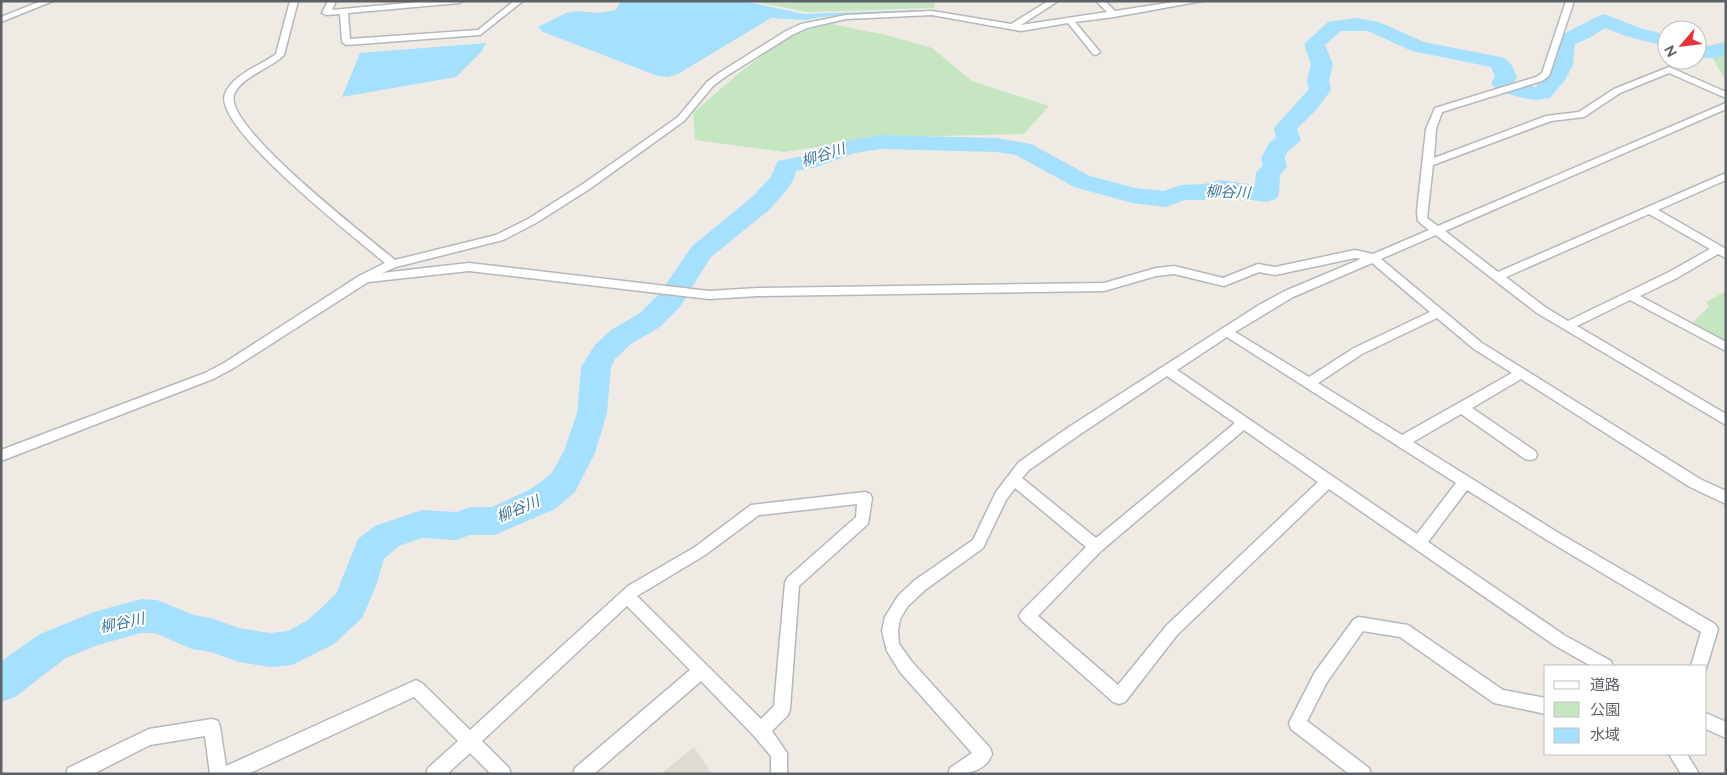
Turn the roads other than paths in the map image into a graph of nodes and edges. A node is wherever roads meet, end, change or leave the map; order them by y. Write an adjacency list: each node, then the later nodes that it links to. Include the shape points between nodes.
1 (49, 1): 12 (street)
2 (294, 1): 24 (street, via 280,55 233,88 229,97 230,108 248,136 266,155)
3 (332, 1): 10 (street, via 326,13)
4 (459, 1): 10 (street)
5 (519, 1): 10 (street, via 480,32 346,42)
6 (1054, 1): 14 (street)
7 (1100, 1): 11 (street)
8 (1198, 1): 11 (street)
9 (1570, 1): 18 (street, via 1546,74 1521,86 1438,110 1434,116)
10 (344, 11)
11 (1114, 15): 13 (street)
12 (1, 20)
13 (1070, 22): 14 (street); 15 (street)
14 (1011, 27): 24 (street, via 932,13 846,18 804,26 722,75 710,84 681,119 532,221 499,238)
15 (1096, 52)
16 (1726, 95): 18 (street, via 1669,70 1617,91 1581,115 1549,118)
17 (1726, 106): 21 (street)
18 (1428, 163): 21 (street, via 1422,195 1422,219)
19 (1726, 176): 20 (street)
20 (1649, 209): 22 (street); 25 (street)
21 (1434, 230): 23 (street); 25 (street)
22 (1722, 252): 27 (street)
23 (1372, 257): 26 (street, via 1354,254 1275,271 1258,268 1224,282 1174,270 1104,286 709,295 469,267); 28 (street); 30 (street, via 1289,294)
24 (393, 264): 26 (street)
25 (1496, 277): 29 (street)
26 (363, 279): 40 (street, via 209,376)
27 (1629, 295): 29 (street); 31 (street)
28 (1438, 313): 33 (street, via 1478,346); 34 (street, via 1358,351)
29 (1567, 326): 36 (street)
30 (1227, 332): 32 (street); 34 (street)
31 (1726, 347)
32 (1167, 370): 37 (street); 41 (street, via 1024,466)
33 (1521, 374): 35 (street); 44 (street, via 1695,483)
34 (1309, 383): 38 (street)
35 (1462, 408): 38 (street); 39 (street)
36 (1726, 420)
37 (1244, 423): 42 (street); 46 (street)
38 (1402, 442): 43 (street)
39 (1530, 455)
40 (1, 456)
41 (1014, 479): 46 (street); 64 (street, via 1001,496 978,544 903,601 893,617 890,631 892,646 906,668 984,754)
42 (1328, 481): 45 (street); 46 (street, via 1172,630 1119,696 1027,616)
43 (1465, 482): 45 (street); 49 (street, via 1710,629)
44 (1726, 498)
45 (1418, 542): 48 (street, via 1559,640)
46 (1096, 547)
47 (627, 596): 50 (street); 54 (street, via 700,551 756,509 865,498 863,520 792,583 782,709); 55 (street)
48 (1603, 665)
49 (1699, 665)
50 (701, 671): 54 (street); 62 (street)
51 (1544, 706): 65 (street, via 1500,697 1403,630 1359,624 1321,677 1297,723)
52 (1707, 721): 53 (street)
53 (1726, 730)
54 (761, 731): 63 (street, via 779,753)
55 (470, 740): 59 (street, via 416,688); 60 (street); 61 (street)
56 (1678, 755): 66 (street)
57 (74, 774): 58 (street, via 149,737 212,726)
58 (219, 774)
59 (228, 774)
60 (434, 774)
61 (503, 774)
62 (581, 774)
63 (778, 774)
64 (956, 774)
65 (1362, 774)
66 (1691, 774)

